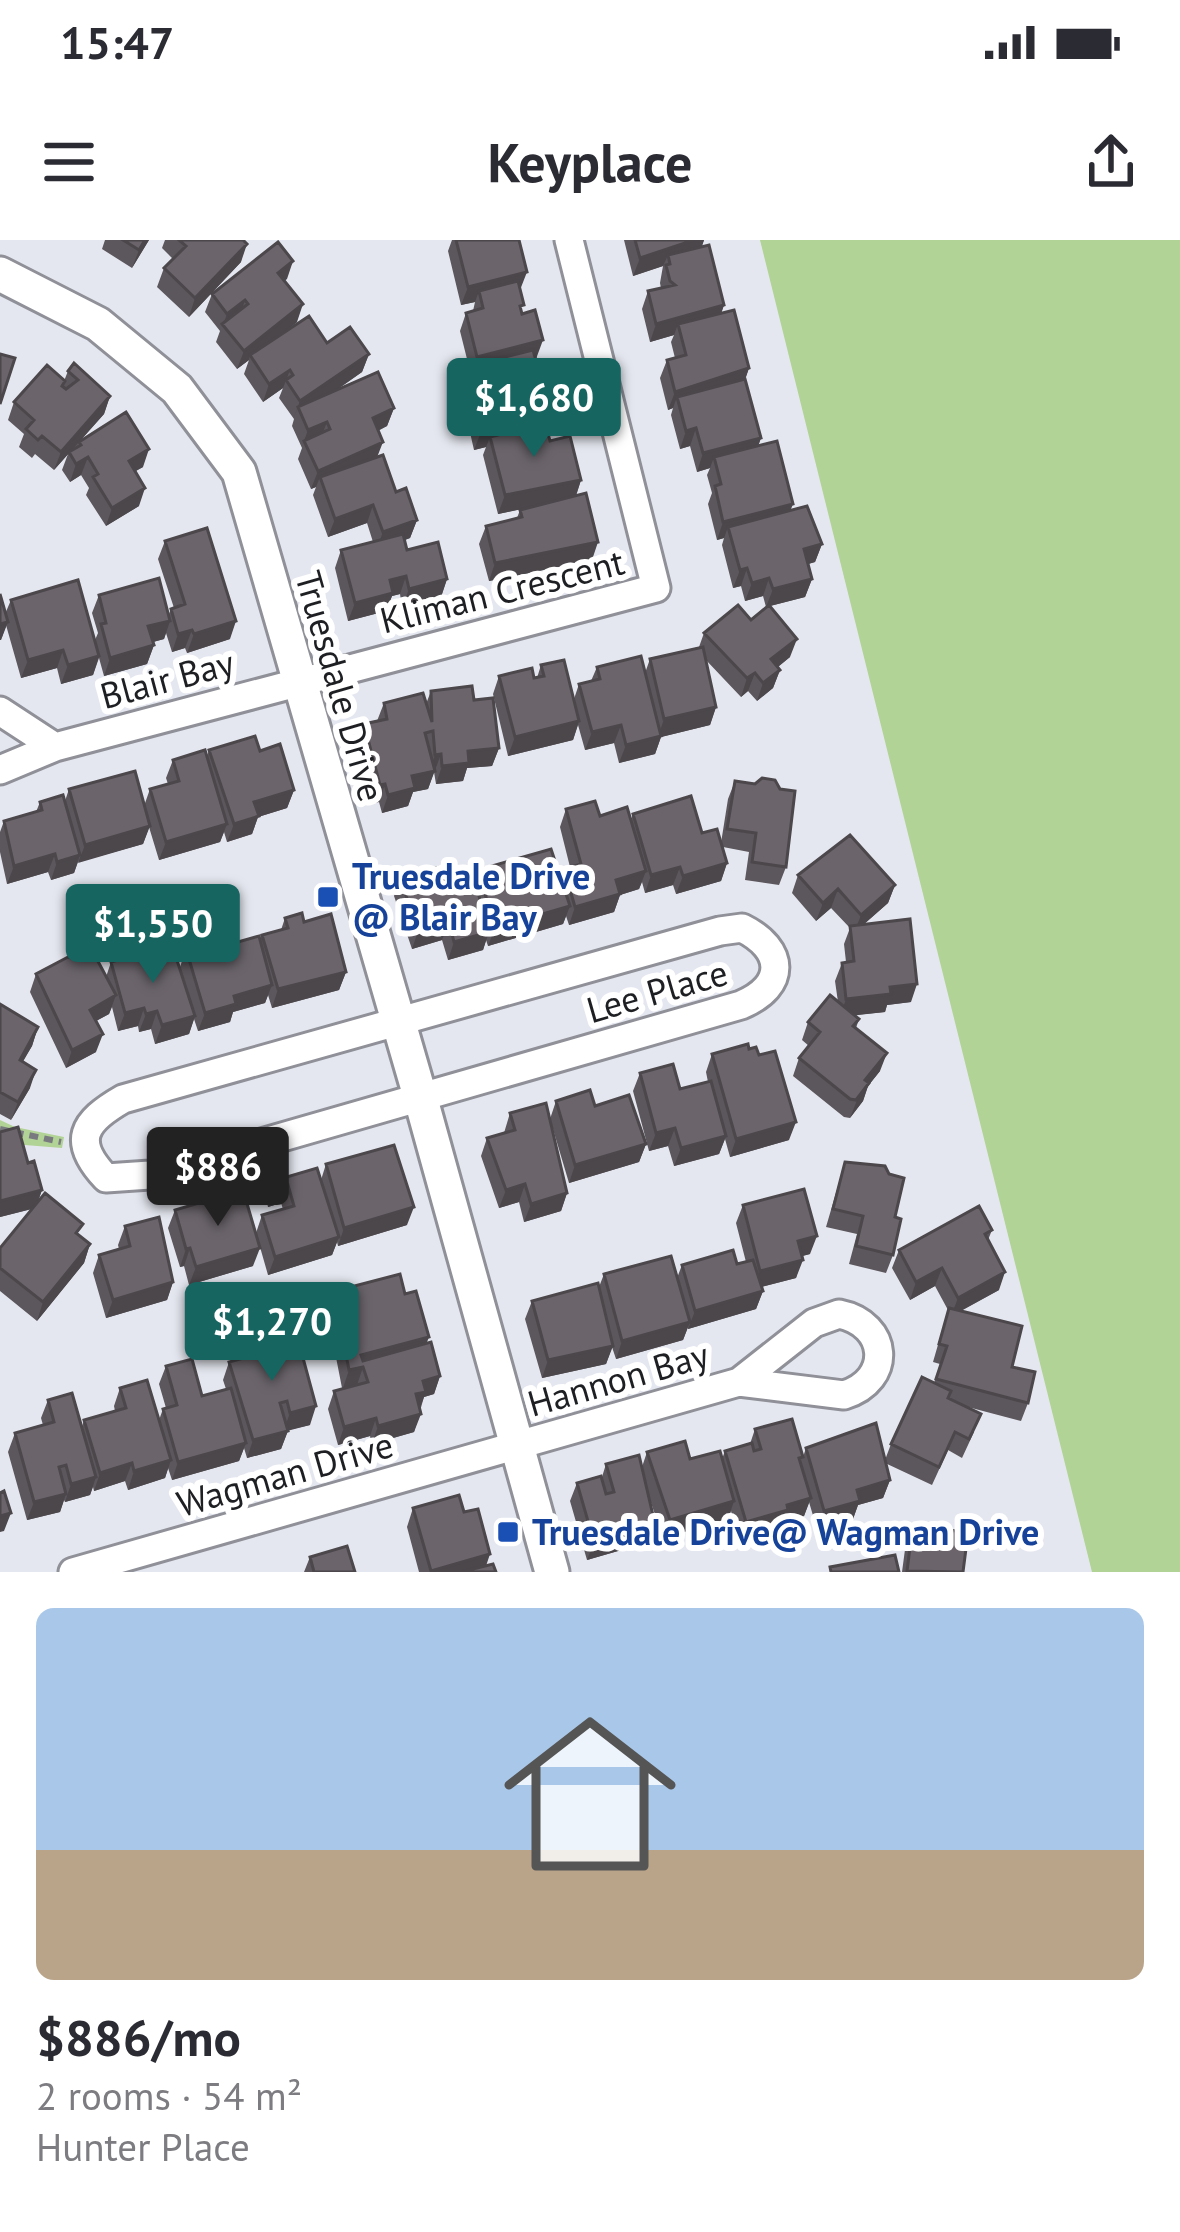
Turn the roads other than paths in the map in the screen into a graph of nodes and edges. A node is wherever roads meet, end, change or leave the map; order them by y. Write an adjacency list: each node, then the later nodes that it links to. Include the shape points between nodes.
1 (569, 240): 3 (street, Kliman Crescent, via 656,588)
2 (0, 274): 3 (street, Truesdale Drive, via 114,337 176,389 238,472)
3 (297, 680): 5 (street, Blair Bay); 7 (street, Truesdale Drive)
4 (0, 711): 5 (street)
5 (56, 747): 6 (street, Blair Bay)
6 (0, 770)
7 (398, 1023): 8 (street, Truesdale Drive); 8 (street, via 123,1099 98,1113 84,1134 87,1158 106,1178 125,1179); 8 (street, Lee Place, via 720,931 742,928 774,955 774,980 741,1005)
8 (420, 1096): 10 (street, Truesdale Drive)
9 (740, 1382): 9 (street, Hannon Bay, via 844,1396 876,1372 878,1344 863,1323 826,1317); 10 (street, Hannon Bay)
10 (516, 1446): 11 (street, Wagman Drive); 12 (street, Truesdale Drive)
11 (73, 1572)
12 (552, 1572)

